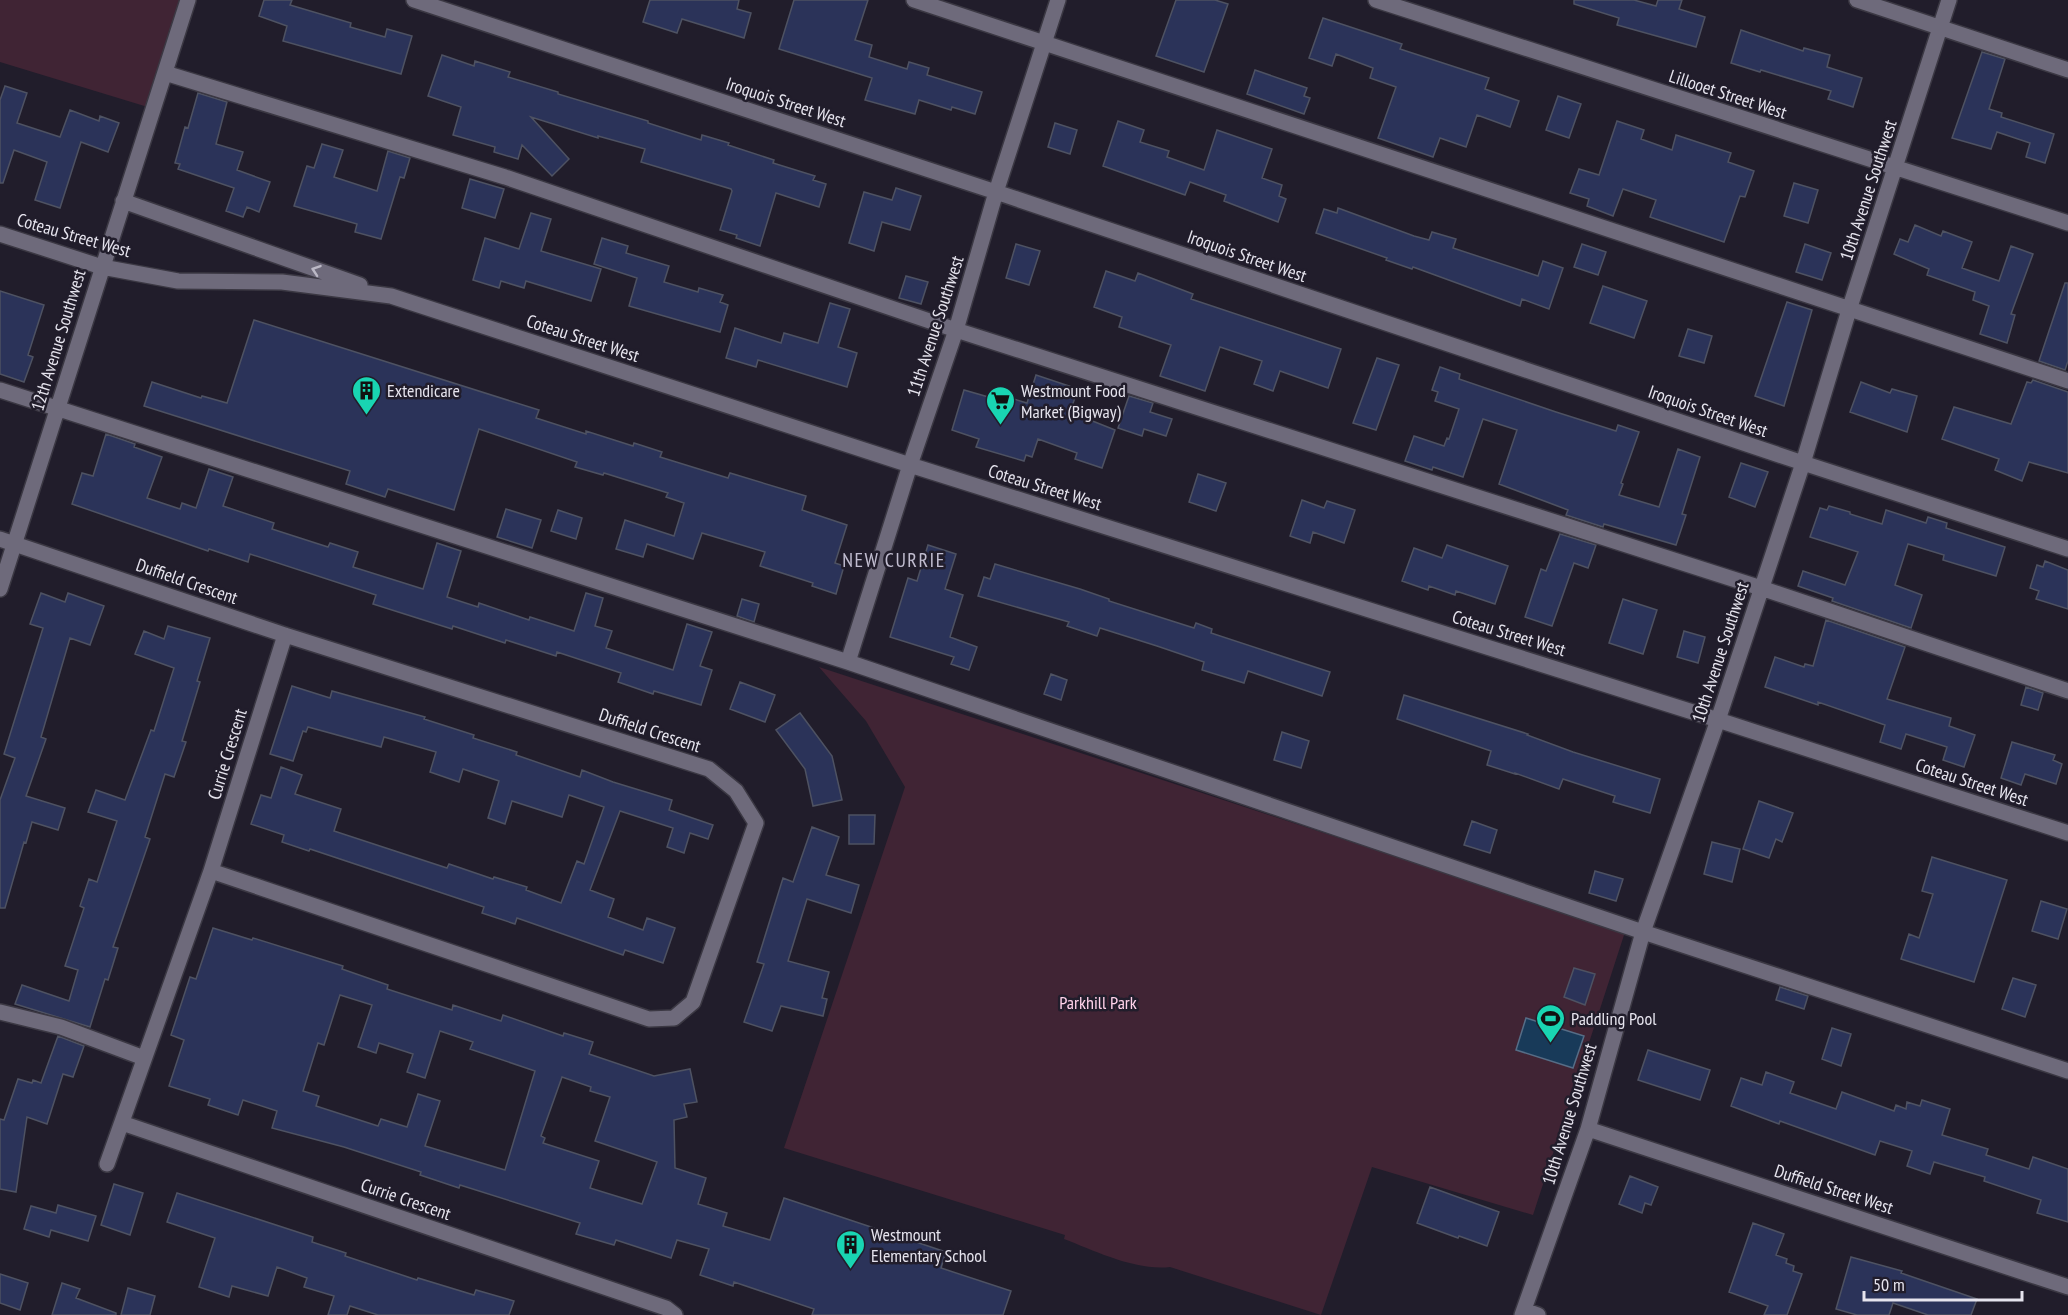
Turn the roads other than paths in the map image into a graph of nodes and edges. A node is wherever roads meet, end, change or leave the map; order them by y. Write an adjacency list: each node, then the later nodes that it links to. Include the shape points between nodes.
1 (188, 0): 11 (street, 12th Avenue Southwest)
2 (414, 0): 13 (street, Iroquois Street West)
3 (914, 0): 9 (street)
4 (1058, 0): 9 (street, 11th Avenue Southwest)
5 (1376, 0): 12 (street, Lillooet Street West)
6 (1857, 0): 8 (street)
7 (1950, 0): 8 (street, 10th Avenue Southwest)
8 (1941, 29): 10 (street); 12 (street, 10th Avenue Southwest)
9 (1045, 42): 13 (street, 11th Avenue Southwest); 19 (street)
10 (2068, 70)
11 (165, 74): 14 (street, 12th Avenue Southwest); 20 (street, via 505,177)
12 (1896, 169): 15 (street, Lillooet Street West); 19 (street, 10th Avenue Southwest)
13 (996, 192): 20 (street, 11th Avenue Southwest); 24 (street, Iroquois Street West)
14 (123, 201): 17 (street, 12th Avenue Southwest); 18 (street, one-way to 14)
15 (2068, 223)
16 (0, 234): 17 (street, Coteau Street West)
17 (102, 267): 18 (street, Coteau Street West, via 178,281 282,282); 23 (street, 12th Avenue Southwest)
18 (391, 296): 25 (street, Coteau Street West)
19 (1849, 310): 21 (street); 24 (street, 10th Avenue Southwest)
20 (956, 330): 25 (street, 11th Avenue Southwest); 28 (street)
21 (2068, 381)
22 (0, 390): 23 (street)
23 (57, 408): 26 (street, 12th Avenue Southwest); 31 (street)
24 (1803, 463): 27 (street, Iroquois Street West); 28 (street, 10th Avenue Southwest)
25 (910, 465): 31 (street, 11th Avenue Southwest); 33 (street, Coteau Street West)
26 (7, 541): 29 (street, 12th Avenue Southwest); 30 (street, Duffield Crescent)
27 (2068, 549)
28 (1761, 588): 32 (street); 33 (street, 10th Avenue Southwest)
29 (0, 589)
30 (285, 635): 35 (street, Currie Crescent); 35 (street, Duffield Crescent, via 709,769 735,791 756,823 693,1002 674,1018 649,1019)
31 (848, 662): 36 (street)
32 (2068, 691)
33 (1718, 720): 34 (street, Coteau Street West); 36 (street, 10th Avenue Southwest)
34 (2068, 834)
35 (211, 871): 38 (street, Currie Crescent)
36 (1643, 932): 39 (street); 41 (street, 10th Avenue Southwest)
37 (0, 1012): 38 (street, via 61,1028)
38 (144, 1058): 40 (street, Currie Crescent)
39 (2068, 1071)
40 (122, 1123): 42 (street, Currie Crescent); 45 (street, Currie Crescent, via 666,1308)
41 (1588, 1129): 43 (street, Duffield Street West); 44 (street, 10th Avenue Southwest)
42 (107, 1164)
43 (2068, 1287)
44 (1528, 1313)
45 (675, 1315)

